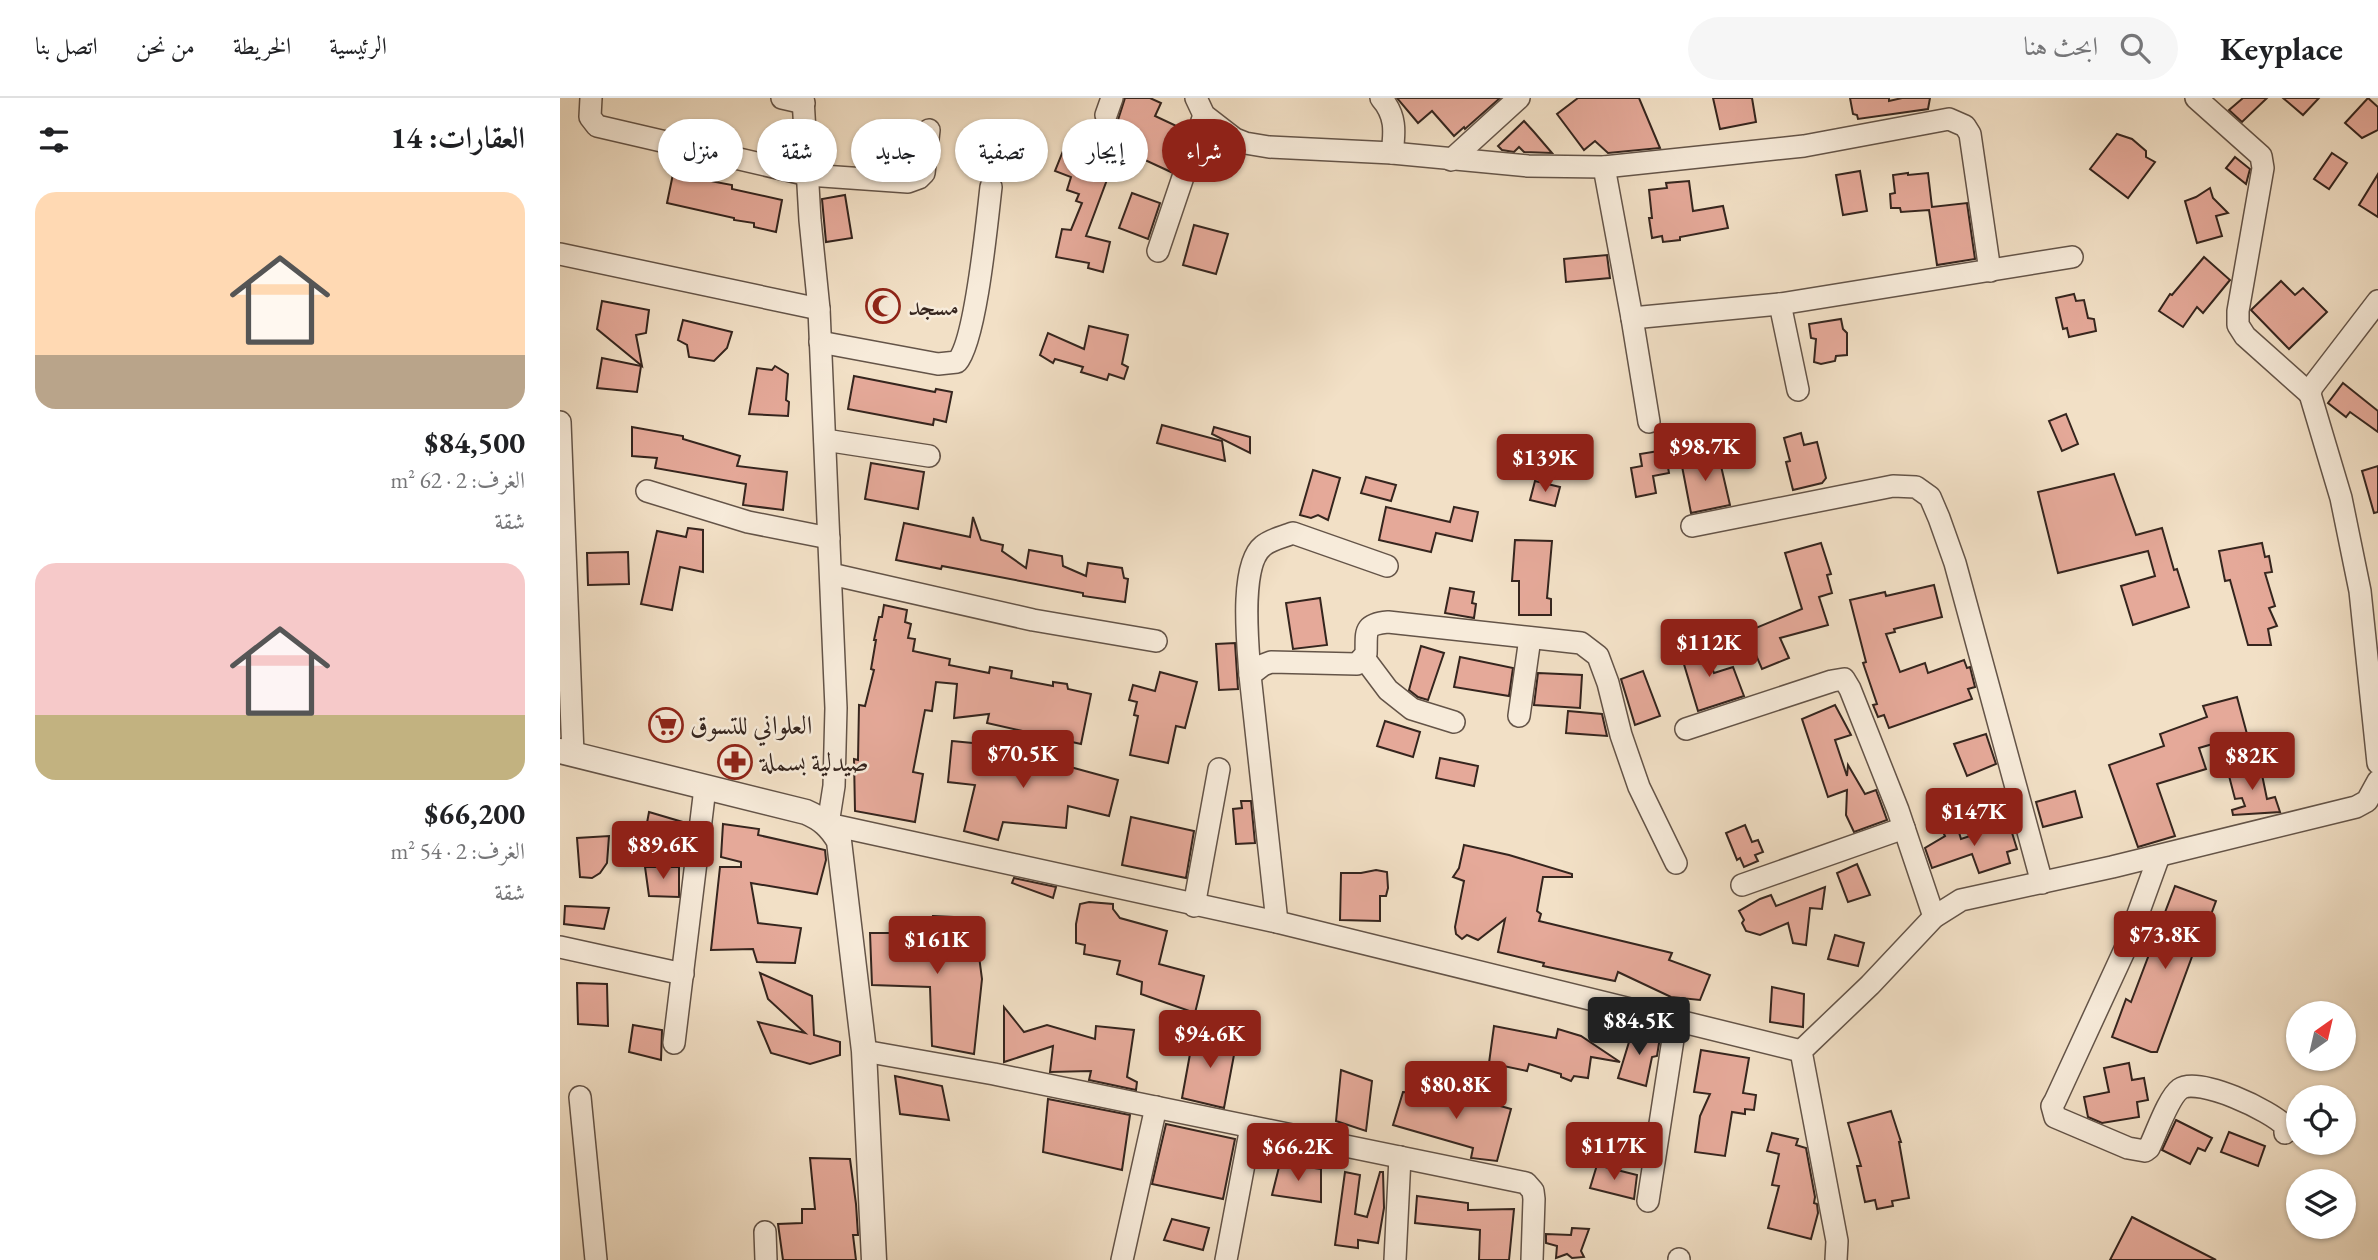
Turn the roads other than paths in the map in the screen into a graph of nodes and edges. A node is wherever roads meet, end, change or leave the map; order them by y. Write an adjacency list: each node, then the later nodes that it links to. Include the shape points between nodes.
1 (591, 98): 11 (street, via 590,117 597,126)
2 (782, 98): 6 (street)
3 (1381, 98): 9 (street, via 1392,114)
4 (1519, 98): 10 (street)
5 (2196, 98): 25 (street, via 2261,156 2263,169 2238,325)
6 (804, 101): 8 (street)
7 (1200, 106): 9 (street, via 1229,135 1245,143); 15 (street)
8 (805, 119)
9 (1392, 153): 10 (street)
10 (1451, 160): 12 (street)
11 (757, 163)
12 (1604, 167): 18 (street, via 1804,146 1949,119 1970,134); 22 (street)
13 (809, 182): 21 (street)
14 (991, 187): 23 (street, via 972,322 957,362 938,364)
15 (1158, 251)
16 (560, 254): 21 (street)
17 (2072, 257): 18 (street)
18 (1990, 271): 20 (street)
19 (2378, 301): 25 (street)
20 (1780, 304): 22 (street); 24 (street)
21 (819, 309): 23 (street)
22 (1632, 318): 26 (street)
23 (820, 342): 28 (street)
24 (1798, 390)
25 (2311, 394): 40 (street, via 2342,498)
26 (1649, 422)
27 (561, 435): 33 (street)
28 (825, 440): 29 (street); 32 (street)
29 (929, 456)
30 (648, 491): 32 (street, via 748,522)
31 (1692, 526): 53 (street, via 1893,486 1916,486 1930,497 1955,563)
32 (829, 538): 35 (street)
33 (563, 561): 44 (street)
34 (1387, 566): 39 (street, via 1293,533 1261,547 1253,562 1245,607)
35 (831, 574): 37 (street, via 1033,620); 49 (street, via 835,751)
36 (1530, 638): 38 (street, via 1377,623 1367,632); 41 (street); 52 (street, via 1581,643 1598,656 1639,787)
37 (1156, 641)
38 (1364, 658): 39 (street, via 1347,665 1271,662); 42 (street, via 1388,690 1412,709)
39 (1250, 674): 57 (street)
40 (2374, 689): 45 (street)
41 (1519, 716)
42 (1454, 722)
43 (1686, 729): 50 (street, via 1844,679)
44 (567, 752): 48 (street)
45 (2378, 763)
46 (1219, 769): 55 (street)
47 (2378, 781): 51 (street, via 2367,801 2356,807)
48 (705, 788): 49 (street, via 806,812); 59 (street)
49 (828, 824): 55 (street); 62 (street, via 839,841)
50 (1904, 828): 54 (street); 56 (street)
51 (2159, 856): 53 (street); 67 (street, via 2126,947 2052,1111 2055,1117 2145,1151 2181,1088 2203,1087 2261,1108 2277,1117)
52 (1676, 863)
53 (2042, 883): 56 (street, via 1961,900)
54 (1742, 885)
55 (1194, 906): 57 (street)
56 (1934, 917): 63 (street)
57 (1276, 922): 60 (street)
58 (560, 947): 59 (street)
59 (683, 974): 61 (street)
60 (1676, 1020): 63 (street); 69 (street)
61 (674, 1043)
62 (864, 1051): 65 (street); 73 (street)
63 (1801, 1051): 78 (street)
64 (580, 1097): 71 (street)
65 (1156, 1107): 66 (street); 74 (street)
66 (1251, 1127): 68 (street); 75 (street)
67 (2285, 1133)
68 (1400, 1157): 76 (street); 77 (street, via 1530,1186 1535,1212)
69 (1648, 1201)
70 (765, 1232): 72 (street)
71 (596, 1260)
72 (766, 1260)
73 (874, 1260)
74 (1122, 1260)
75 (1226, 1260)
76 (1395, 1260)
77 (1532, 1260)
78 (1836, 1260)

